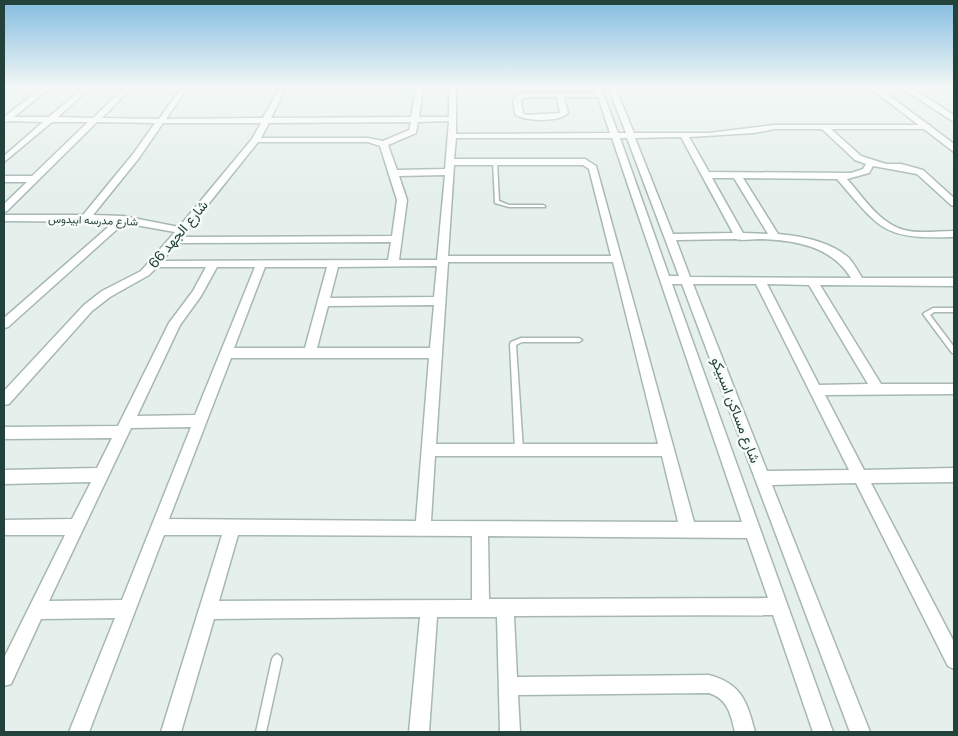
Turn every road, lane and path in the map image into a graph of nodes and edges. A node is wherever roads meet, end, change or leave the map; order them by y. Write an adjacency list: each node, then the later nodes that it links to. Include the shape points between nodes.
1 (49, 121): 21 (street)
2 (93, 121): 30 (street)
3 (161, 121): 35 (street)
4 (265, 121): 18 (street, شارع الجهد 66)
5 (414, 121): 19 (street, via 411,133)
6 (453, 121): 15 (street)
7 (541, 121): 16 (street)
8 (612, 121): 17 (street, شارع مساكن اسبيكو)
9 (622, 121): 13 (street, شارع مساكن اسبيكو)
10 (919, 121): 11 (street)
11 (927, 127): 12 (street); 20 (street)
12 (825, 128): 14 (street, via 774,127 732,134); 23 (street, via 850,152)
13 (630, 135): 14 (street); 17 (street); 39 (street, شارع مساكن اسبيكو)
14 (684, 135): 26 (street)
15 (452, 136): 16 (street); 24 (street)
16 (543, 136): 17 (street)
17 (616, 136): 50 (street, شارع مساكن اسبيكو)
18 (256, 140): 19 (street, via 368,140); 38 (street, شارع الجهد 66)
19 (384, 144): 25 (street)
20 (954, 149)
21 (4, 160)
22 (496, 162): 24 (street); 32 (lane, via 497,202 509,206); 43 (street, via 578,162 590,165)
23 (870, 163): 28 (street, via 860,174); 31 (street, via 920,172)
24 (450, 167): 25 (street); 44 (street)
25 (395, 173): 42 (street, via 402,200)
26 (706, 175): 27 (street); 40 (street)
27 (737, 176): 28 (street); 41 (street)
28 (840, 176): 37 (street, via 889,228 914,234)
29 (4, 179): 30 (street)
30 (34, 179): 33 (street)
31 (954, 202)
32 (543, 206)
33 (4, 209)
34 (4, 218): 35 (street, شارع مدرسه ابيدوس)
35 (85, 218): 36 (street, شارع مدرسه ابيدوس)
36 (122, 219): 38 (street, شارع مدرسه ابيدوس, via 144,221); 59 (street)
37 (954, 234)
38 (178, 235): 42 (street, شارع مدرسه ابيدوس); 46 (street, شارع الجهد 66)
39 (670, 237): 40 (street); 51 (street, شارع مساكن اسبيكو)
40 (740, 237): 41 (street)
41 (775, 237): 54 (street, via 799,239 823,247 844,260)
42 (396, 239): 45 (street)
43 (617, 259): 44 (street); 74 (street)
44 (443, 261): 45 (street); 56 (street)
45 (393, 263): 49 (street)
46 (154, 264): 47 (street); 68 (street, شارع الجهد 66, via 88,308)
47 (213, 264): 48 (street); 70 (street, via 197,293 175,322)
48 (261, 264): 49 (street); 63 (street)
49 (333, 264): 57 (street)
50 (666, 280): 51 (street); 87 (street, شارع مساكن اسبيكو)
51 (686, 280): 52 (street); 79 (street, شارع مساكن اسبيكو)
52 (759, 280): 53 (street); 66 (street)
53 (812, 281): 54 (street); 67 (street)
54 (859, 281): 55 (street)
55 (954, 282)
56 (440, 300): 57 (street); 62 (street)
57 (323, 302): 64 (street)
58 (954, 310): 61 (lane, via 933,310 926,314)
59 (4, 324)
60 (579, 340): 73 (lane, via 521,340 513,344)
61 (954, 351)
62 (436, 352): 64 (street); 72 (street)
63 (226, 353): 64 (street); 69 (street)
64 (310, 353)
65 (954, 388): 67 (street)
66 (815, 390): 67 (street); 77 (street)
67 (878, 390)
68 (4, 400)
69 (200, 421): 70 (street); 81 (street)
70 (125, 427): 71 (street); 75 (street)
71 (4, 433)
72 (429, 450): 73 (street); 84 (street)
73 (519, 450): 74 (street)
74 (668, 450): 86 (street)
75 (101, 475): 78 (street); 80 (street)
76 (954, 475): 77 (street)
77 (859, 476): 79 (street); 96 (street)
78 (4, 477)
79 (762, 478): 106 (street, شارع مساكن اسبيكو)
80 (76, 527): 82 (street); 93 (street)
81 (158, 527): 83 (street); 92 (street)
82 (4, 528)
83 (232, 528): 84 (street); 94 (street)
84 (423, 528): 85 (street)
85 (480, 529): 86 (street); 90 (street)
86 (688, 530): 87 (street)
87 (752, 530): 88 (street, شارع مساكن اسبيكو)
88 (779, 606): 91 (street); 105 (street, شارع مساكن اسبيكو)
89 (429, 608): 90 (street); 94 (street); 102 (street)
90 (481, 608): 91 (street)
91 (505, 608): 98 (street)
92 (127, 609): 93 (street); 99 (street)
93 (36, 610): 97 (street)
94 (208, 610): 100 (street)
95 (276, 659): 101 (lane)
96 (954, 660)
97 (4, 677)
98 (508, 686): 103 (street); 104 (street, via 721,686 732,695)
99 (79, 732)
100 (172, 732)
101 (261, 732)
102 (419, 732)
103 (510, 732)
104 (745, 732)
105 (823, 732)
106 (860, 732)

